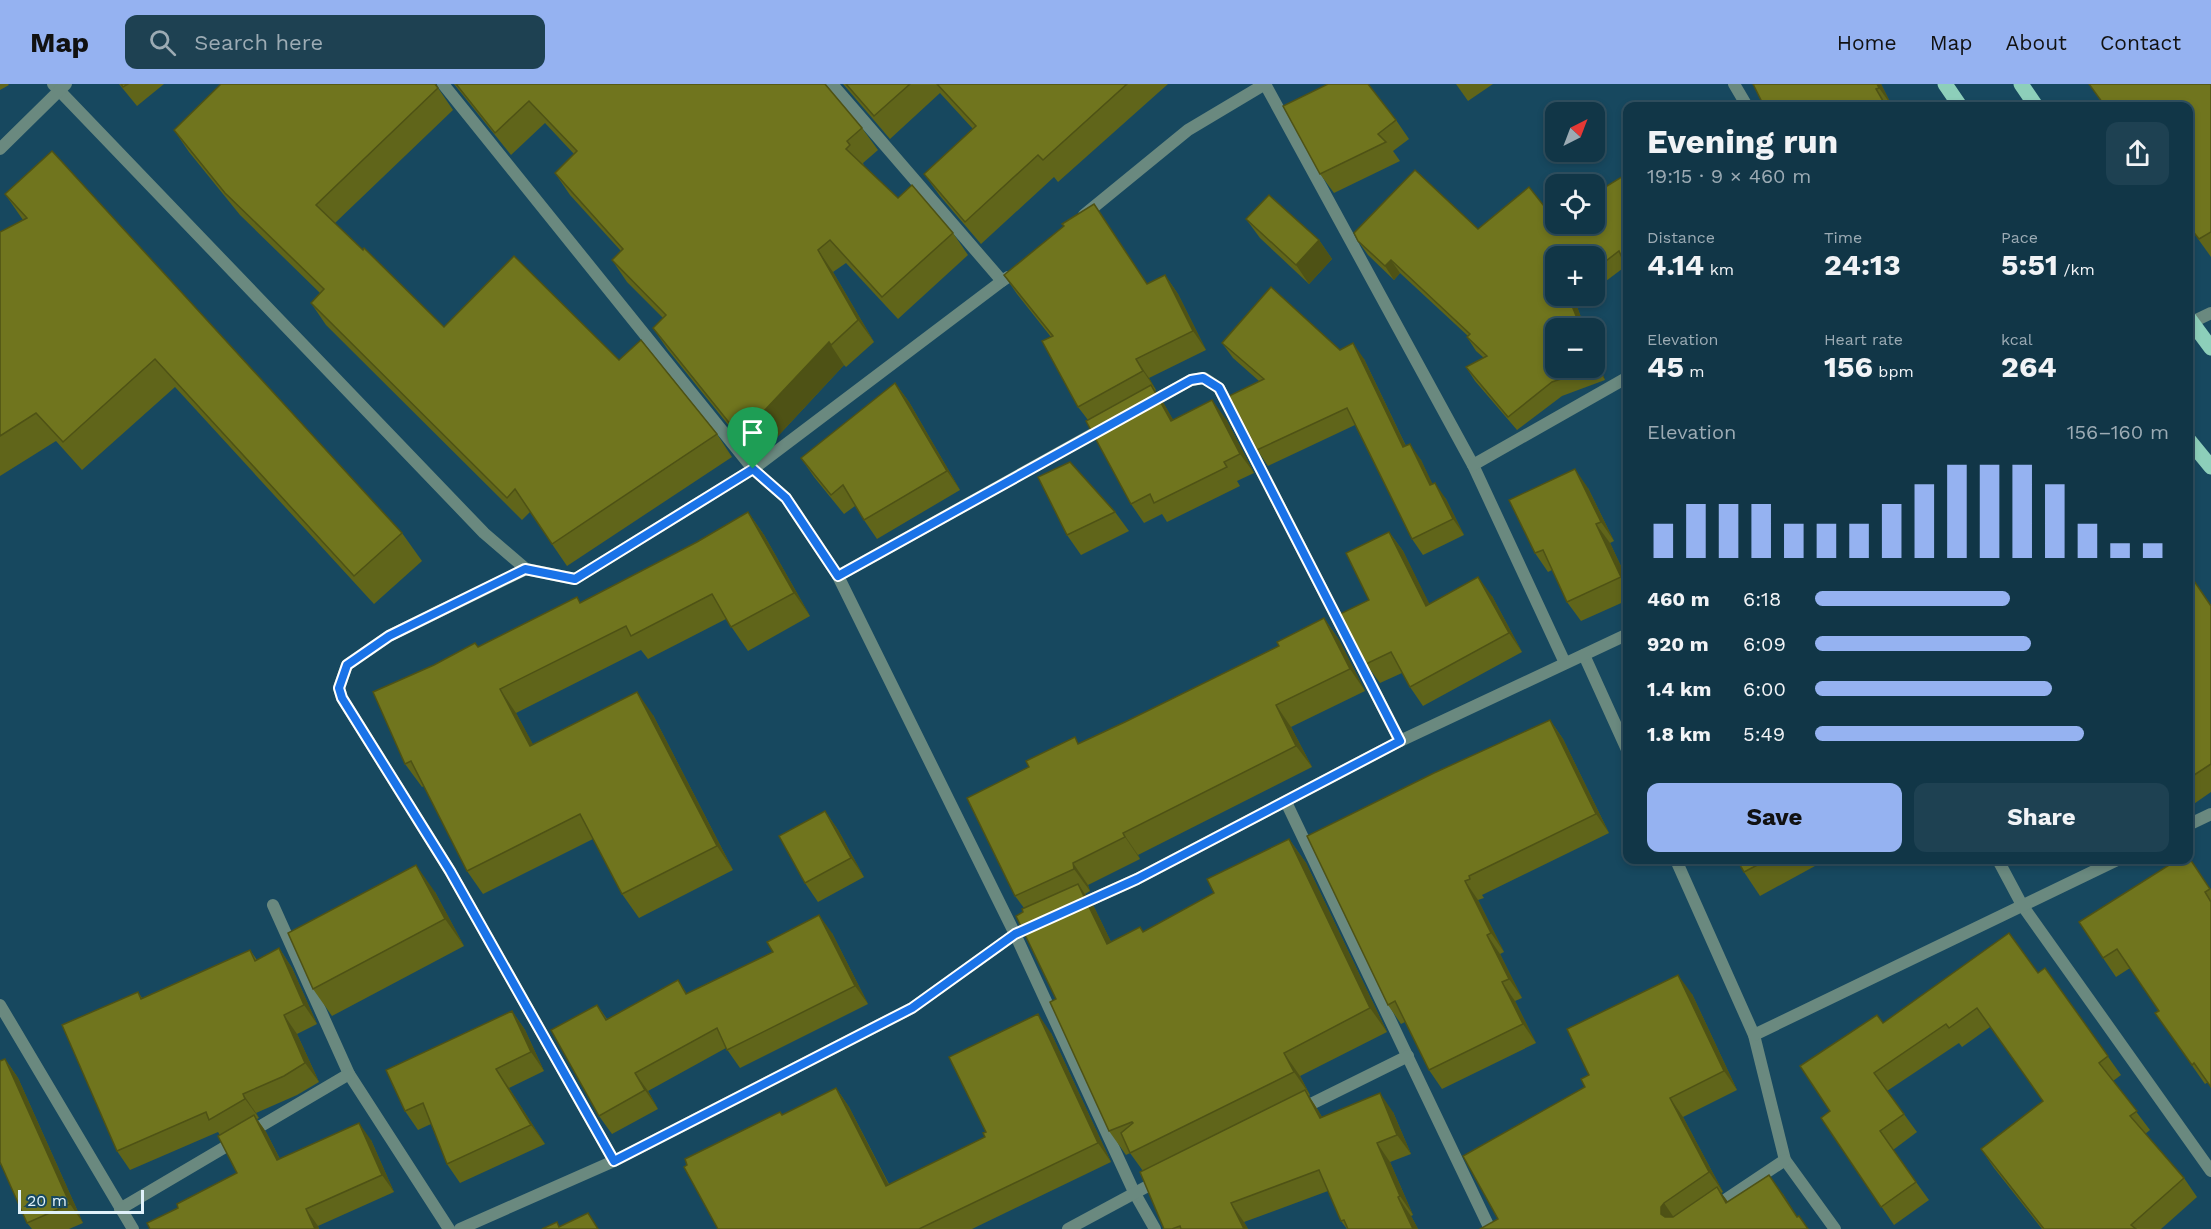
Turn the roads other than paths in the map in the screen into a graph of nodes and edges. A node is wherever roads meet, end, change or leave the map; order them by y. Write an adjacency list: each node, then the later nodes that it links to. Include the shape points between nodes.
1 (443, 84): 25 (street)
2 (832, 84): 14 (street)
3 (1265, 84): 12 (street, via 1188,130); 23 (street)
4 (1734, 84): 8 (street)
5 (1945, 84): 9 (main road)
6 (2021, 84): 10 (main road)
7 (59, 86): 11 (street); 26 (street, via 484,533)
8 (1745, 102)
9 (1957, 102)
10 (2033, 102)
11 (0, 149)
12 (1076, 221)
13 (1021, 266): 14 (street)
14 (1002, 281): 25 (street)
15 (2211, 313): 16 (street)
16 (2193, 320)
17 (2193, 325): 18 (main road)
18 (2211, 348)
19 (1623, 380): 23 (street)
20 (1139, 409): 31 (street, via 1191,380 1203,378 1219,388)
21 (1118, 420): 27 (street)
22 (2193, 445): 24 (main road)
23 (1473, 465): 30 (street)
24 (2211, 467)
25 (753, 469): 26 (street, via 575,579); 27 (street, via 786,498)
26 (525, 569): 50 (street, via 389,636 347,665 339,688 450,871)
27 (838, 576): 43 (street)
28 (1623, 636): 29 (street)
29 (1584, 655): 30 (street); 32 (street)
30 (1565, 663): 31 (street)
31 (1400, 741): 33 (street)
32 (1623, 741)
33 (1286, 802): 41 (street); 46 (street)
34 (2211, 814): 35 (street)
35 (2193, 823)
36 (1678, 864): 45 (street)
37 (2000, 864): 40 (street)
38 (2109, 864): 40 (street)
39 (273, 904): 47 (street)
40 (2022, 905): 45 (street); 51 (street)
41 (1066, 911)
42 (1046, 920): 43 (street)
43 (1015, 934): 50 (street, via 912,1008); 53 (street)
44 (0, 1005): 54 (street)
45 (1754, 1035): 49 (street)
46 (1408, 1056): 48 (street); 61 (street)
47 (350, 1074): 54 (street); 57 (street)
48 (1292, 1114)
49 (1785, 1160): 55 (street); 62 (street)
50 (614, 1161): 58 (street)
51 (2211, 1171)
52 (1166, 1176): 53 (street)
53 (1134, 1192): 59 (street); 60 (street)
54 (120, 1209): 56 (street)
55 (1701, 1216)
56 (133, 1229)
57 (449, 1229)
58 (460, 1229)
59 (1068, 1229)
60 (1155, 1229)
61 (1490, 1229)
62 (1835, 1229)

